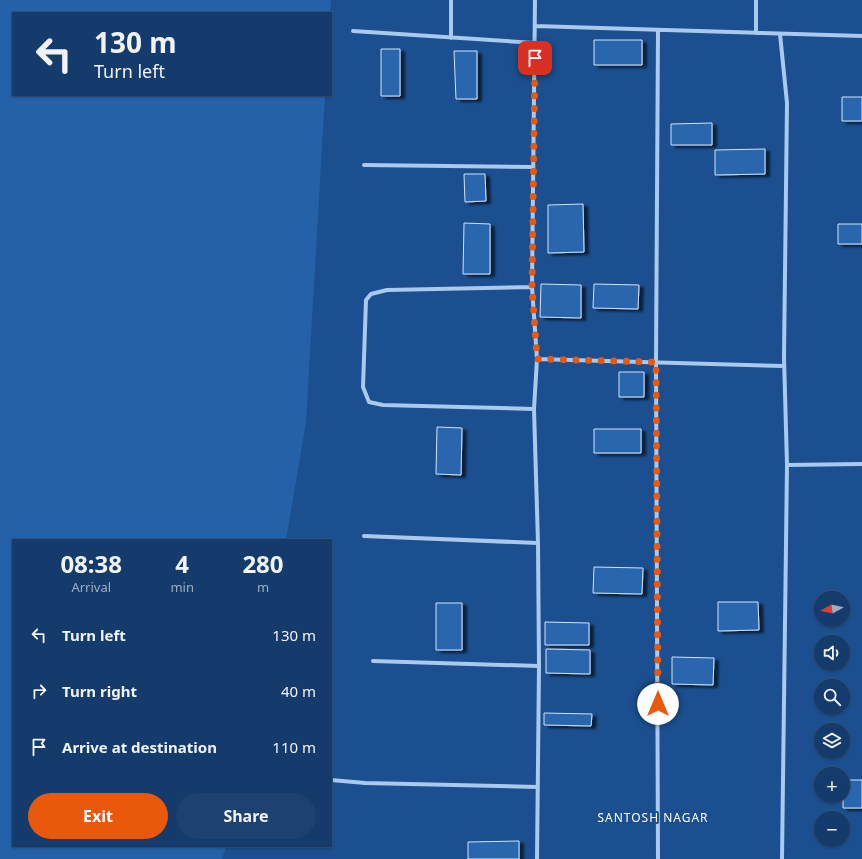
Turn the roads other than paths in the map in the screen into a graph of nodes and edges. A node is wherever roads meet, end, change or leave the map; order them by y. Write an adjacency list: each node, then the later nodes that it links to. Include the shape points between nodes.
1 (452, 0): 10 (street)
2 (535, 0): 4 (street)
3 (756, 0): 7 (street)
4 (535, 26): 5 (street); 11 (street)
5 (658, 30): 7 (street); 16 (street)
6 (353, 31): 10 (street)
7 (756, 33): 8 (street)
8 (780, 34): 9 (street); 17 (street, via 787,103)
9 (862, 36)
10 (451, 38): 11 (street)
11 (535, 43): 13 (street)
12 (364, 166): 13 (street)
13 (534, 167): 14 (street)
14 (532, 287): 15 (street); 18 (street, via 387,290 371,294 366,300 364,316 363,387 369,402 383,406)
15 (537, 359): 16 (street); 18 (street)
16 (656, 362): 17 (street); 28 (street)
17 (784, 366): 20 (street)
18 (534, 409): 22 (street)
19 (862, 464): 20 (street)
20 (787, 465): 29 (street)
21 (364, 536): 22 (street)
22 (538, 543): 24 (street)
23 (373, 662): 24 (street)
24 (539, 666): 26 (street)
25 (332, 780): 26 (street)
26 (537, 787): 27 (street)
27 (537, 859)
28 (658, 859)
29 (782, 859)

